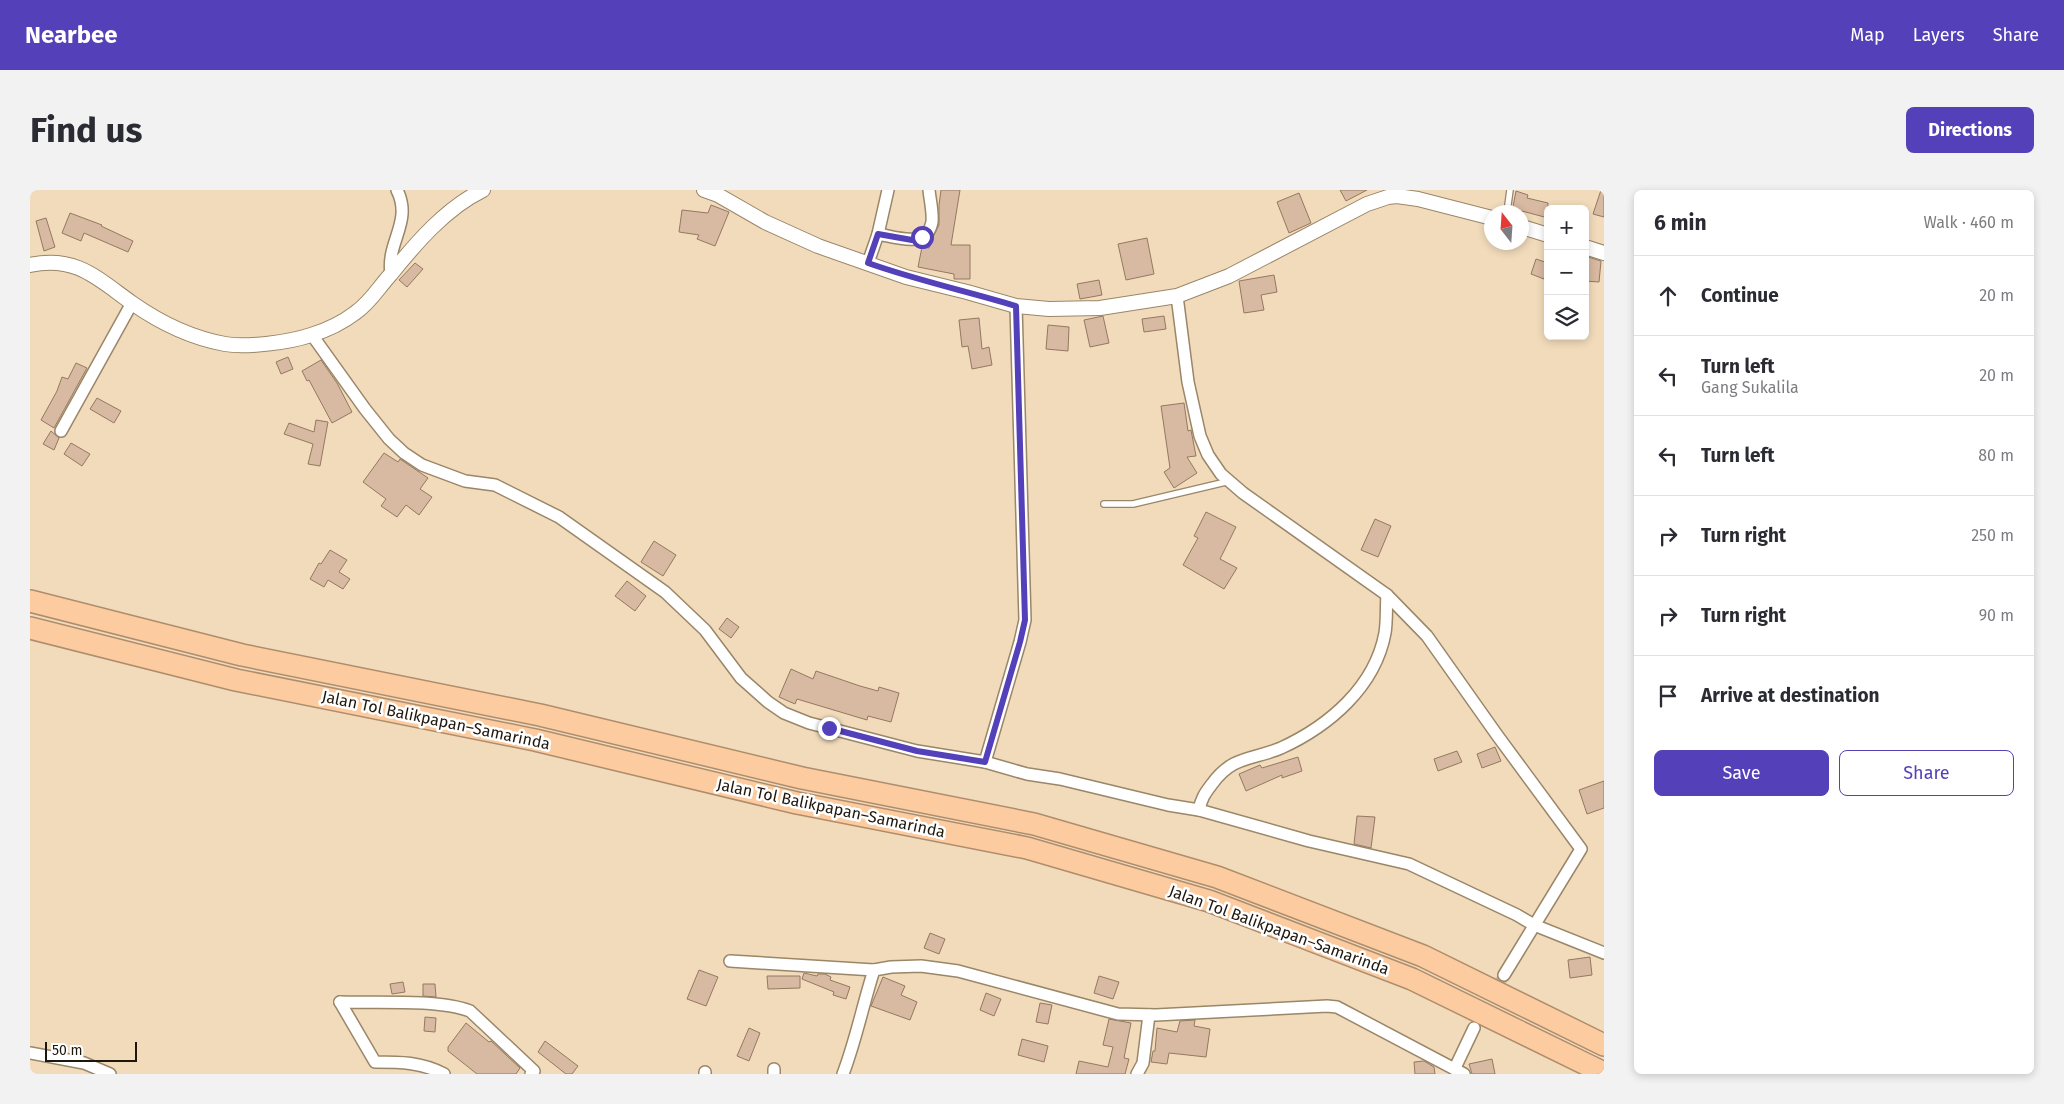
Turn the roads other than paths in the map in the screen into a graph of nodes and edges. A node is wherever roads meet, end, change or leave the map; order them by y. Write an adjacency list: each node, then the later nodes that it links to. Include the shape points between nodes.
1 (397, 190): 17 (street, via 403,214 392,250)
2 (482, 190): 17 (street, via 460,203 437,224)
3 (704, 190): 7 (street)
4 (888, 190): 11 (street)
5 (929, 190): 11 (street, via 932,221 928,232 912,240)
6 (1510, 190): 8 (lane)
7 (719, 192): 15 (street, via 766,222 818,246)
8 (1508, 205)
9 (1484, 216): 18 (street, via 1418,199 1388,197 1367,204 1230,276)
10 (1529, 229): 12 (street)
11 (878, 234): 15 (street)
12 (1544, 234)
13 (1589, 249): 14 (street)
14 (1604, 253)
15 (868, 263): 20 (street, via 906,277)
16 (30, 265): 19 (street, via 56,263 88,271)
17 (391, 274): 21 (street, via 356,313)
18 (1177, 296): 20 (street, via 1100,308); 23 (street, via 1188,382 1200,436 1208,455)
19 (132, 303): 21 (street, via 176,329 226,345 261,344); 22 (street)
20 (1016, 306): 28 (street, via 1025,620)
21 (312, 335): 28 (street, via 389,439 404,453 422,465 465,481 495,485 559,517 664,592 705,630 741,678 784,713 809,723 917,751)
22 (61, 432)
23 (1230, 481): 24 (lane, via 1132,504); 25 (street)
24 (1104, 504)
25 (1387, 595): 29 (street, via 1385,633 1374,669 1353,698 1326,721 1280,748 1231,764 1201,798); 30 (street, via 1427,636 1581,849)
26 (30, 601): 37 (highway, Jalan Tol Balikpapan–Samarinda, via 242,655 540,715 802,778 1034,824 1218,877 1423,956)
27 (30, 628): 41 (highway, Jalan Tol Balikpapan–Samarinda, via 236,680 534,740 797,803 1028,848 1209,901 1412,979)
28 (985, 762): 29 (street, via 1027,774 1060,778)
29 (1199, 810): 30 (street, via 1409,864)
30 (1534, 925): 31 (street); 34 (street)
31 (1604, 953)
32 (730, 961): 33 (street)
33 (874, 970): 35 (street, via 921,966 958,971 1118,1014); 44 (street)
34 (1504, 975)
35 (1149, 1014): 39 (street, via 1319,1006 1337,1008); 45 (street, via 1143,1063)
36 (1474, 1028): 39 (street)
37 (1604, 1045)
38 (30, 1053): 42 (street, via 84,1064)
39 (1459, 1071)
40 (534, 1073): 43 (street, via 470,1011 436,1004 340,1002 375,1062 424,1065)
41 (1604, 1073)
42 (110, 1074)
43 (444, 1074)
44 (843, 1074)
45 (1137, 1074)

